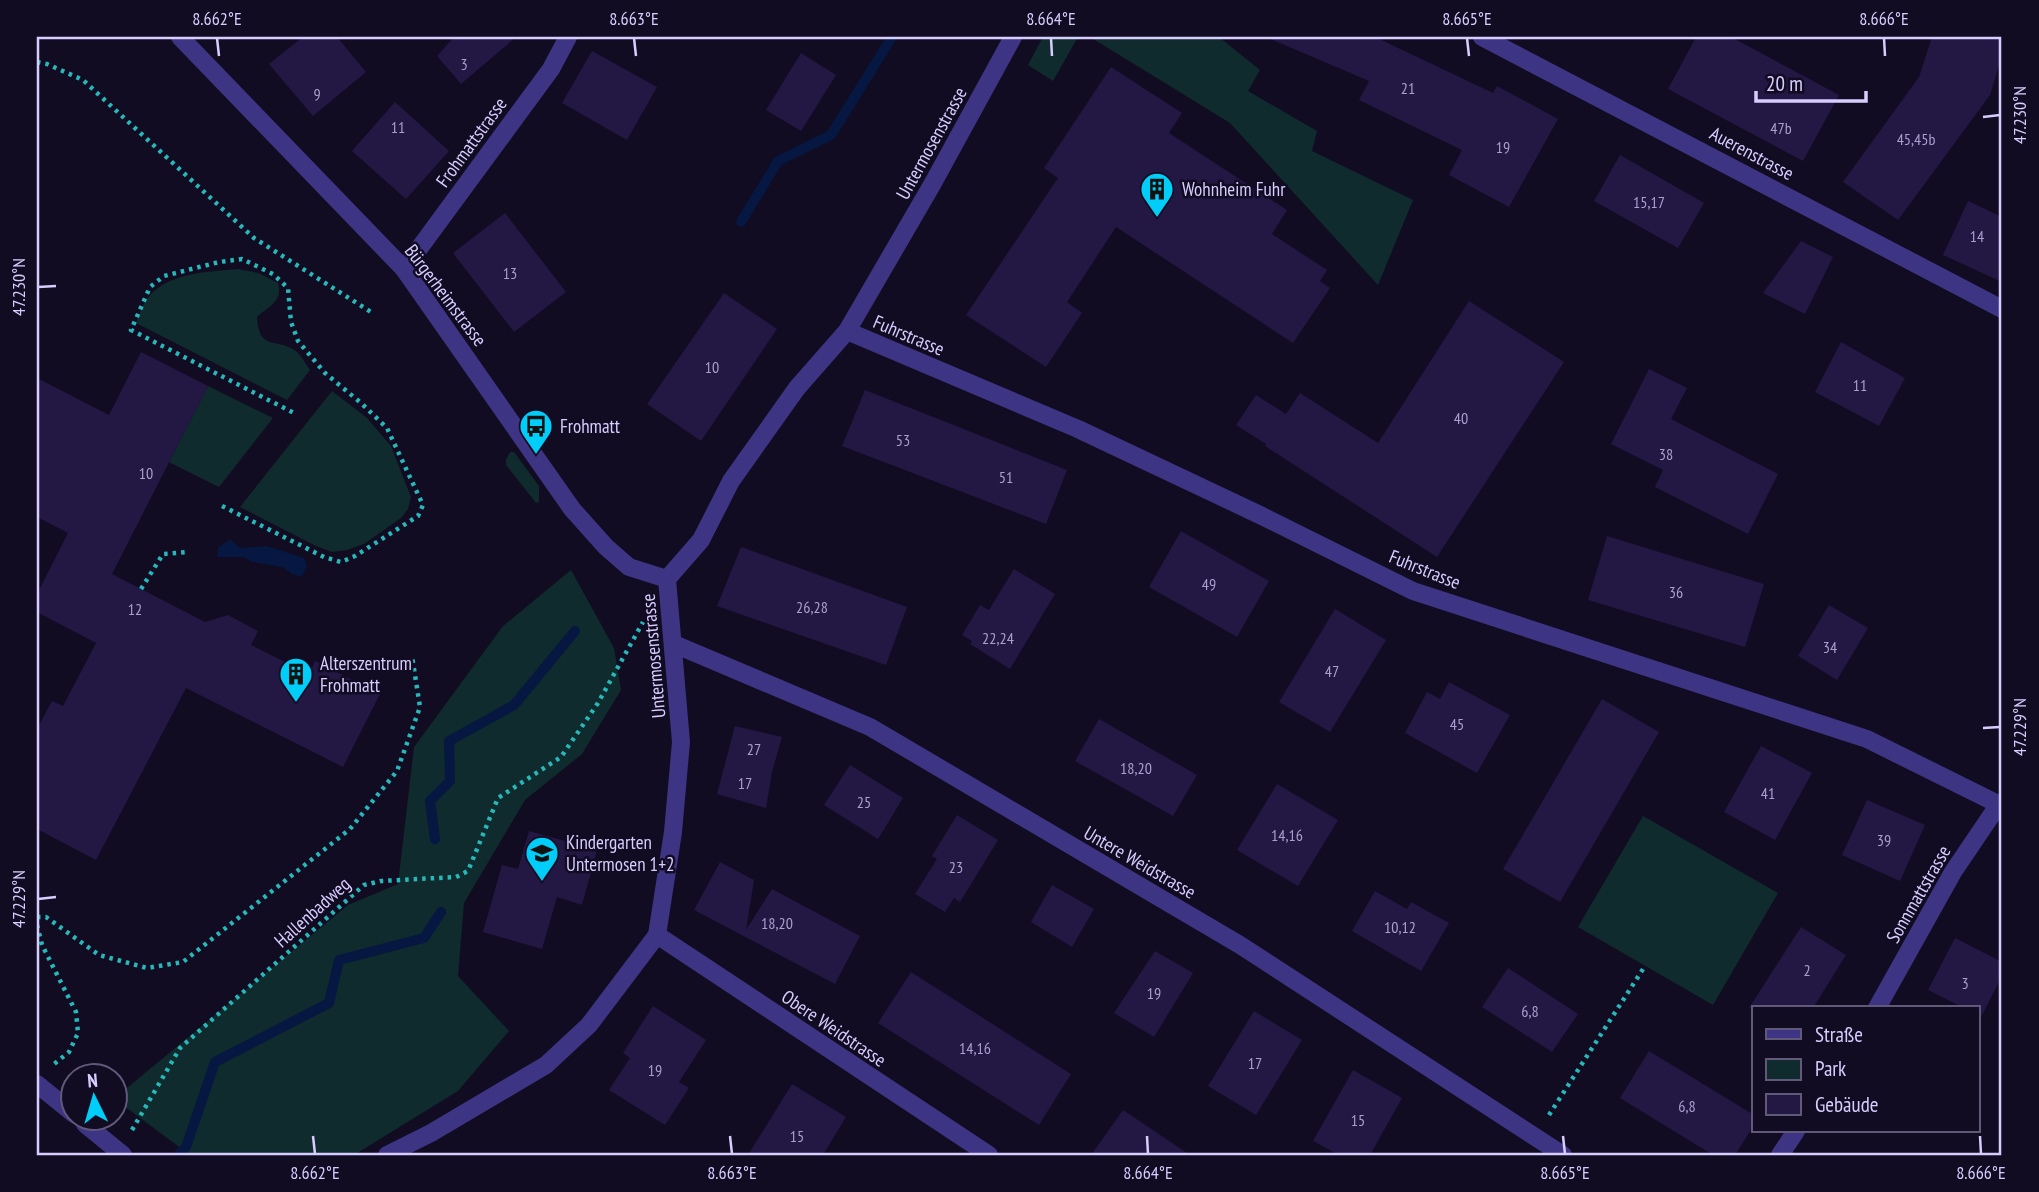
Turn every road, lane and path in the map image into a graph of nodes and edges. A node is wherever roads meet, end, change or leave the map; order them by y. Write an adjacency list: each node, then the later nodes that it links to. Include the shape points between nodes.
1 (180, 37): 6 (street, Bürgerheimstrasse)
2 (568, 37): 6 (street, Frohmattstrasse, via 551,68)
3 (1013, 37): 9 (street, Untermosenstrasse)
4 (1482, 37): 7 (street, Auerenstrasse)
5 (37, 62): 8 (path, via 83,80 254,238)
6 (404, 269): 13 (street, Bürgerheimstrasse, via 572,509 629,567)
7 (2002, 309)
8 (371, 312)
9 (847, 331): 13 (street, Untermosenstrasse, via 797,388 731,481 701,540); 17 (street, Fuhrstrasse, via 1078,429 1413,591 1867,739)
10 (294, 413): 11 (path, via 131,330 150,287 164,276 219,261 242,260 273,274 288,288 298,341 325,373 387,428 423,505 418,516 341,562)
11 (222, 506)
12 (188, 552): 14 (path, via 163,554)
13 (667, 579): 15 (street, Untermosenstrasse); 25 (path, Hallenbadweg, via 598,704 561,757 498,798 468,871 456,877 364,885 180,1048)
14 (141, 589)
15 (674, 644): 20 (street, Untermosenstrasse, via 681,742); 26 (street, Untere Weidstrasse, via 870,727 1240,944)
16 (412, 656): 18 (path, via 421,707 397,771 350,829 183,962 147,968 99,955 46,917)
17 (2001, 805): 22 (street, Sonnmattstrasse, via 1952,872)
18 (37, 917)
19 (37, 925): 23 (path, via 42,945 76,1012 78,1033 69,1052)
20 (657, 935): 30 (street, Untermosenstrasse, via 589,1025 546,1065); 31 (street, Obere Weidstrasse)
21 (1645, 966): 26 (path, via 1550,1115)
22 (1878, 1006)
23 (42, 1077): 24 (street)
24 (60, 1097)
25 (138, 1120)
26 (1520, 1127): 32 (street, Untere Weidstrasse)
27 (95, 1132): 29 (street, bridge)
28 (1795, 1132): 33 (street)
29 (123, 1155)
30 (387, 1155)
31 (989, 1155)
32 (1563, 1155)
33 (1780, 1155)

